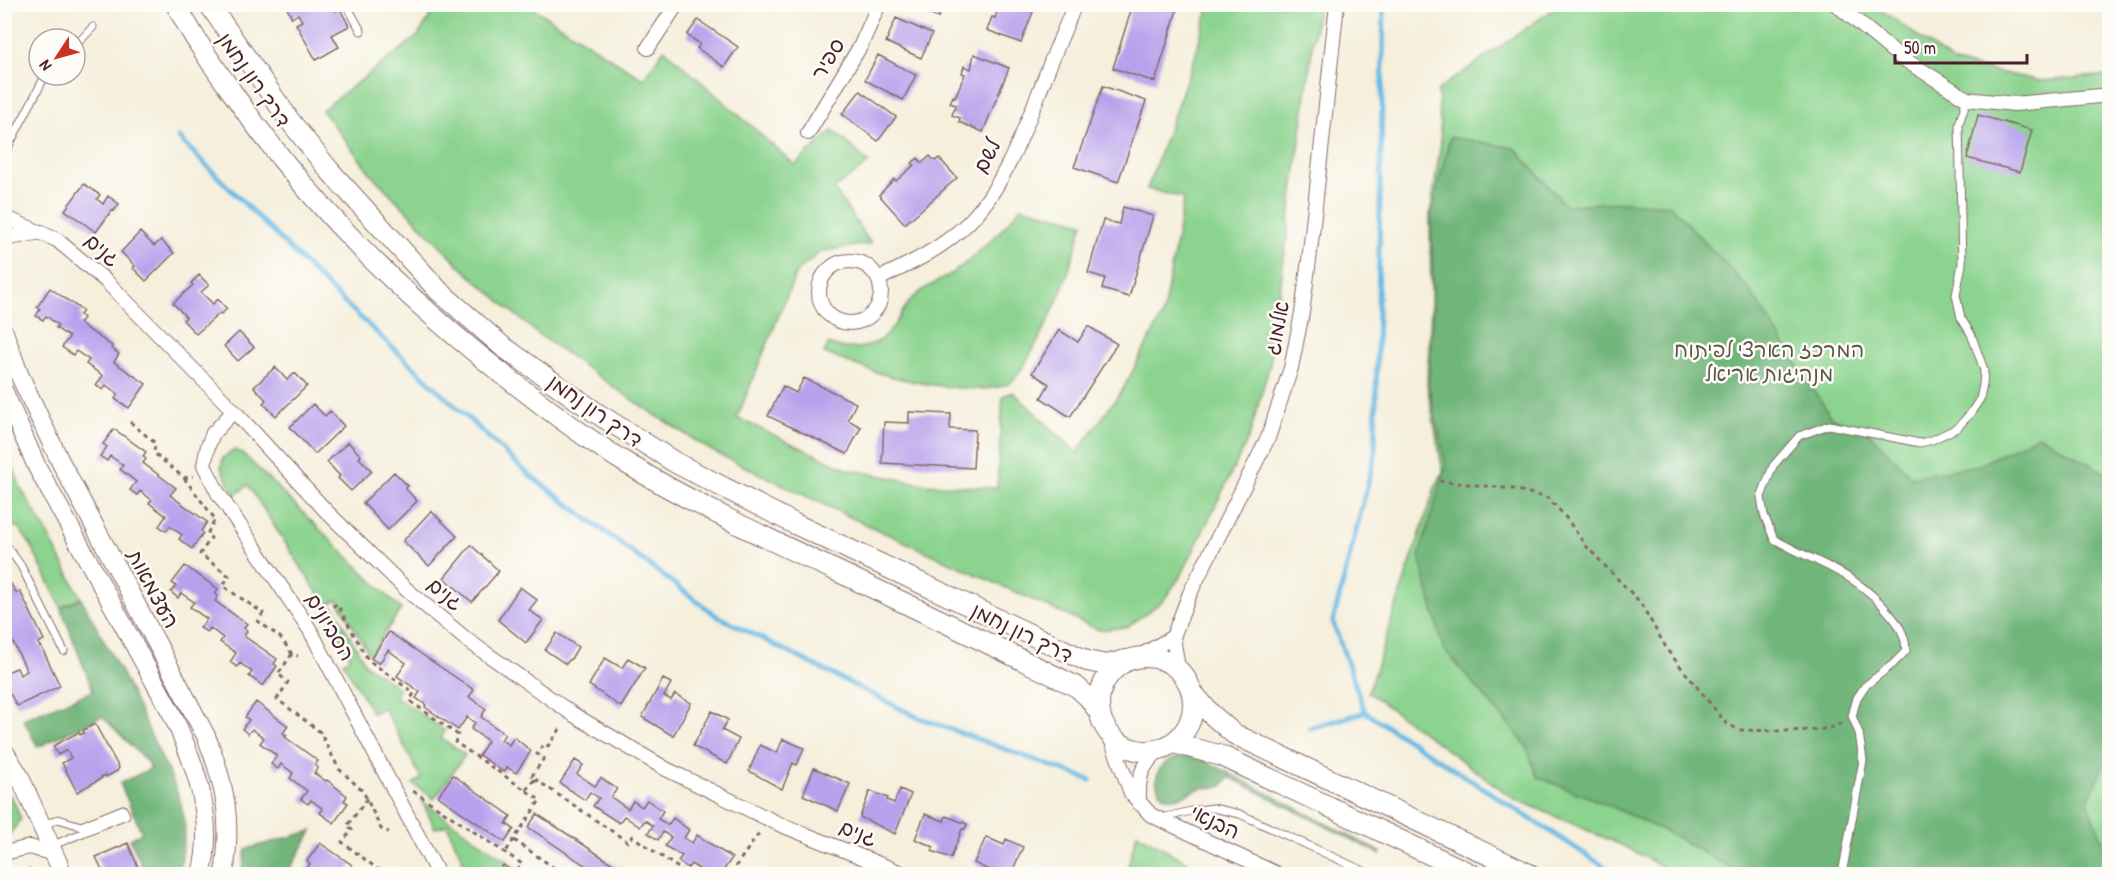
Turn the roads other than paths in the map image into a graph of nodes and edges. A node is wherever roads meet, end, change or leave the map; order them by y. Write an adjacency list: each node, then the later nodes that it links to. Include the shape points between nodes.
1 (209, 4): 28 (main road, דרך רון נחמן, via 329,170 439,291 502,346 637,440 795,524 1087,661 1107,665)
2 (346, 4): 10 (lane)
3 (677, 4): 12 (street)
4 (879, 4): 16 (street, ספיר, via 861,45)
5 (1075, 4): 21 (street, לשם, via 1028,122 992,192 968,223 938,247)
6 (1337, 4): 26 (street, אלמוג, via 1310,252 1291,368 1261,454 1190,593)
7 (1836, 4): 15 (street, via 1899,56)
8 (176, 6): 31 (main road, דרך רון נחמן, via 235,97 306,188 390,278 491,366 581,433 664,485 1077,687)
9 (93, 27): 11 (lane)
10 (362, 31)
11 (87, 33)
12 (648, 48)
13 (39, 87): 17 (lane)
14 (2109, 95): 15 (street, via 2014,104)
15 (1967, 99): 49 (lane, via 1959,124 1962,264 1956,295 1961,318 1984,370 1980,399 1957,428 1920,443 1829,425 1799,436 1773,466 1761,497 1774,539 1859,583 1882,603 1906,641 1906,651 1865,686 1852,716 1863,760)
16 (808, 132)
17 (4, 155)
18 (4, 217): 19 (street, גנים)
19 (42, 232): 20 (street); 24 (street, גנים, via 106,281)
20 (4, 239)
21 (878, 279): 21 (street, via 865,265 839,263 823,278 820,302 830,316 842,322 863,321 880,301)
22 (4, 332): 42 (street, העצמאות, via 60,461 206,736 227,804 229,839)
23 (4, 392): 41 (street, העצמאות, via 37,467 188,749 204,808 206,842)
24 (234, 411): 43 (street, הסביונים, via 213,433 204,465 218,493 310,630); 44 (street, גנים, via 327,512 407,590 467,640 574,715 711,792)
25 (4, 542): 27 (lane, via 21,566)
26 (1173, 637): 28 (street); 29 (street)
27 (64, 651)
28 (1133, 658): 29 (main road, via 1164,659); 31 (main road, via 1117,666 1104,682)
29 (1178, 668): 30 (main road)
30 (1192, 692): 33 (main road, via 1191,720 1184,733); 48 (main road, via 1234,734)
31 (1099, 712): 32 (main road)
32 (1110, 736): 33 (main road, via 1133,750 1146,752); 35 (street, הבנאי, via 1131,793)
33 (1166, 746): 35 (street, via 1140,772); 47 (main road, via 1222,756)
34 (4, 751): 37 (street)
35 (1139, 803): 36 (street, הבנאי)
36 (1160, 819): 45 (street, הבנאי); 46 (lane, via 1213,808 1240,814)
37 (42, 826): 38 (street); 38 (lane, via 58,819 81,826 123,809 126,815)
38 (52, 850): 39 (street, via 30,847); 40 (street)
39 (4, 853)
40 (63, 874)
41 (201, 874)
42 (224, 874)
43 (438, 874)
44 (904, 874)
45 (1277, 874)
46 (1370, 874)
47 (1471, 874)
48 (1529, 874)
49 (1842, 874)

